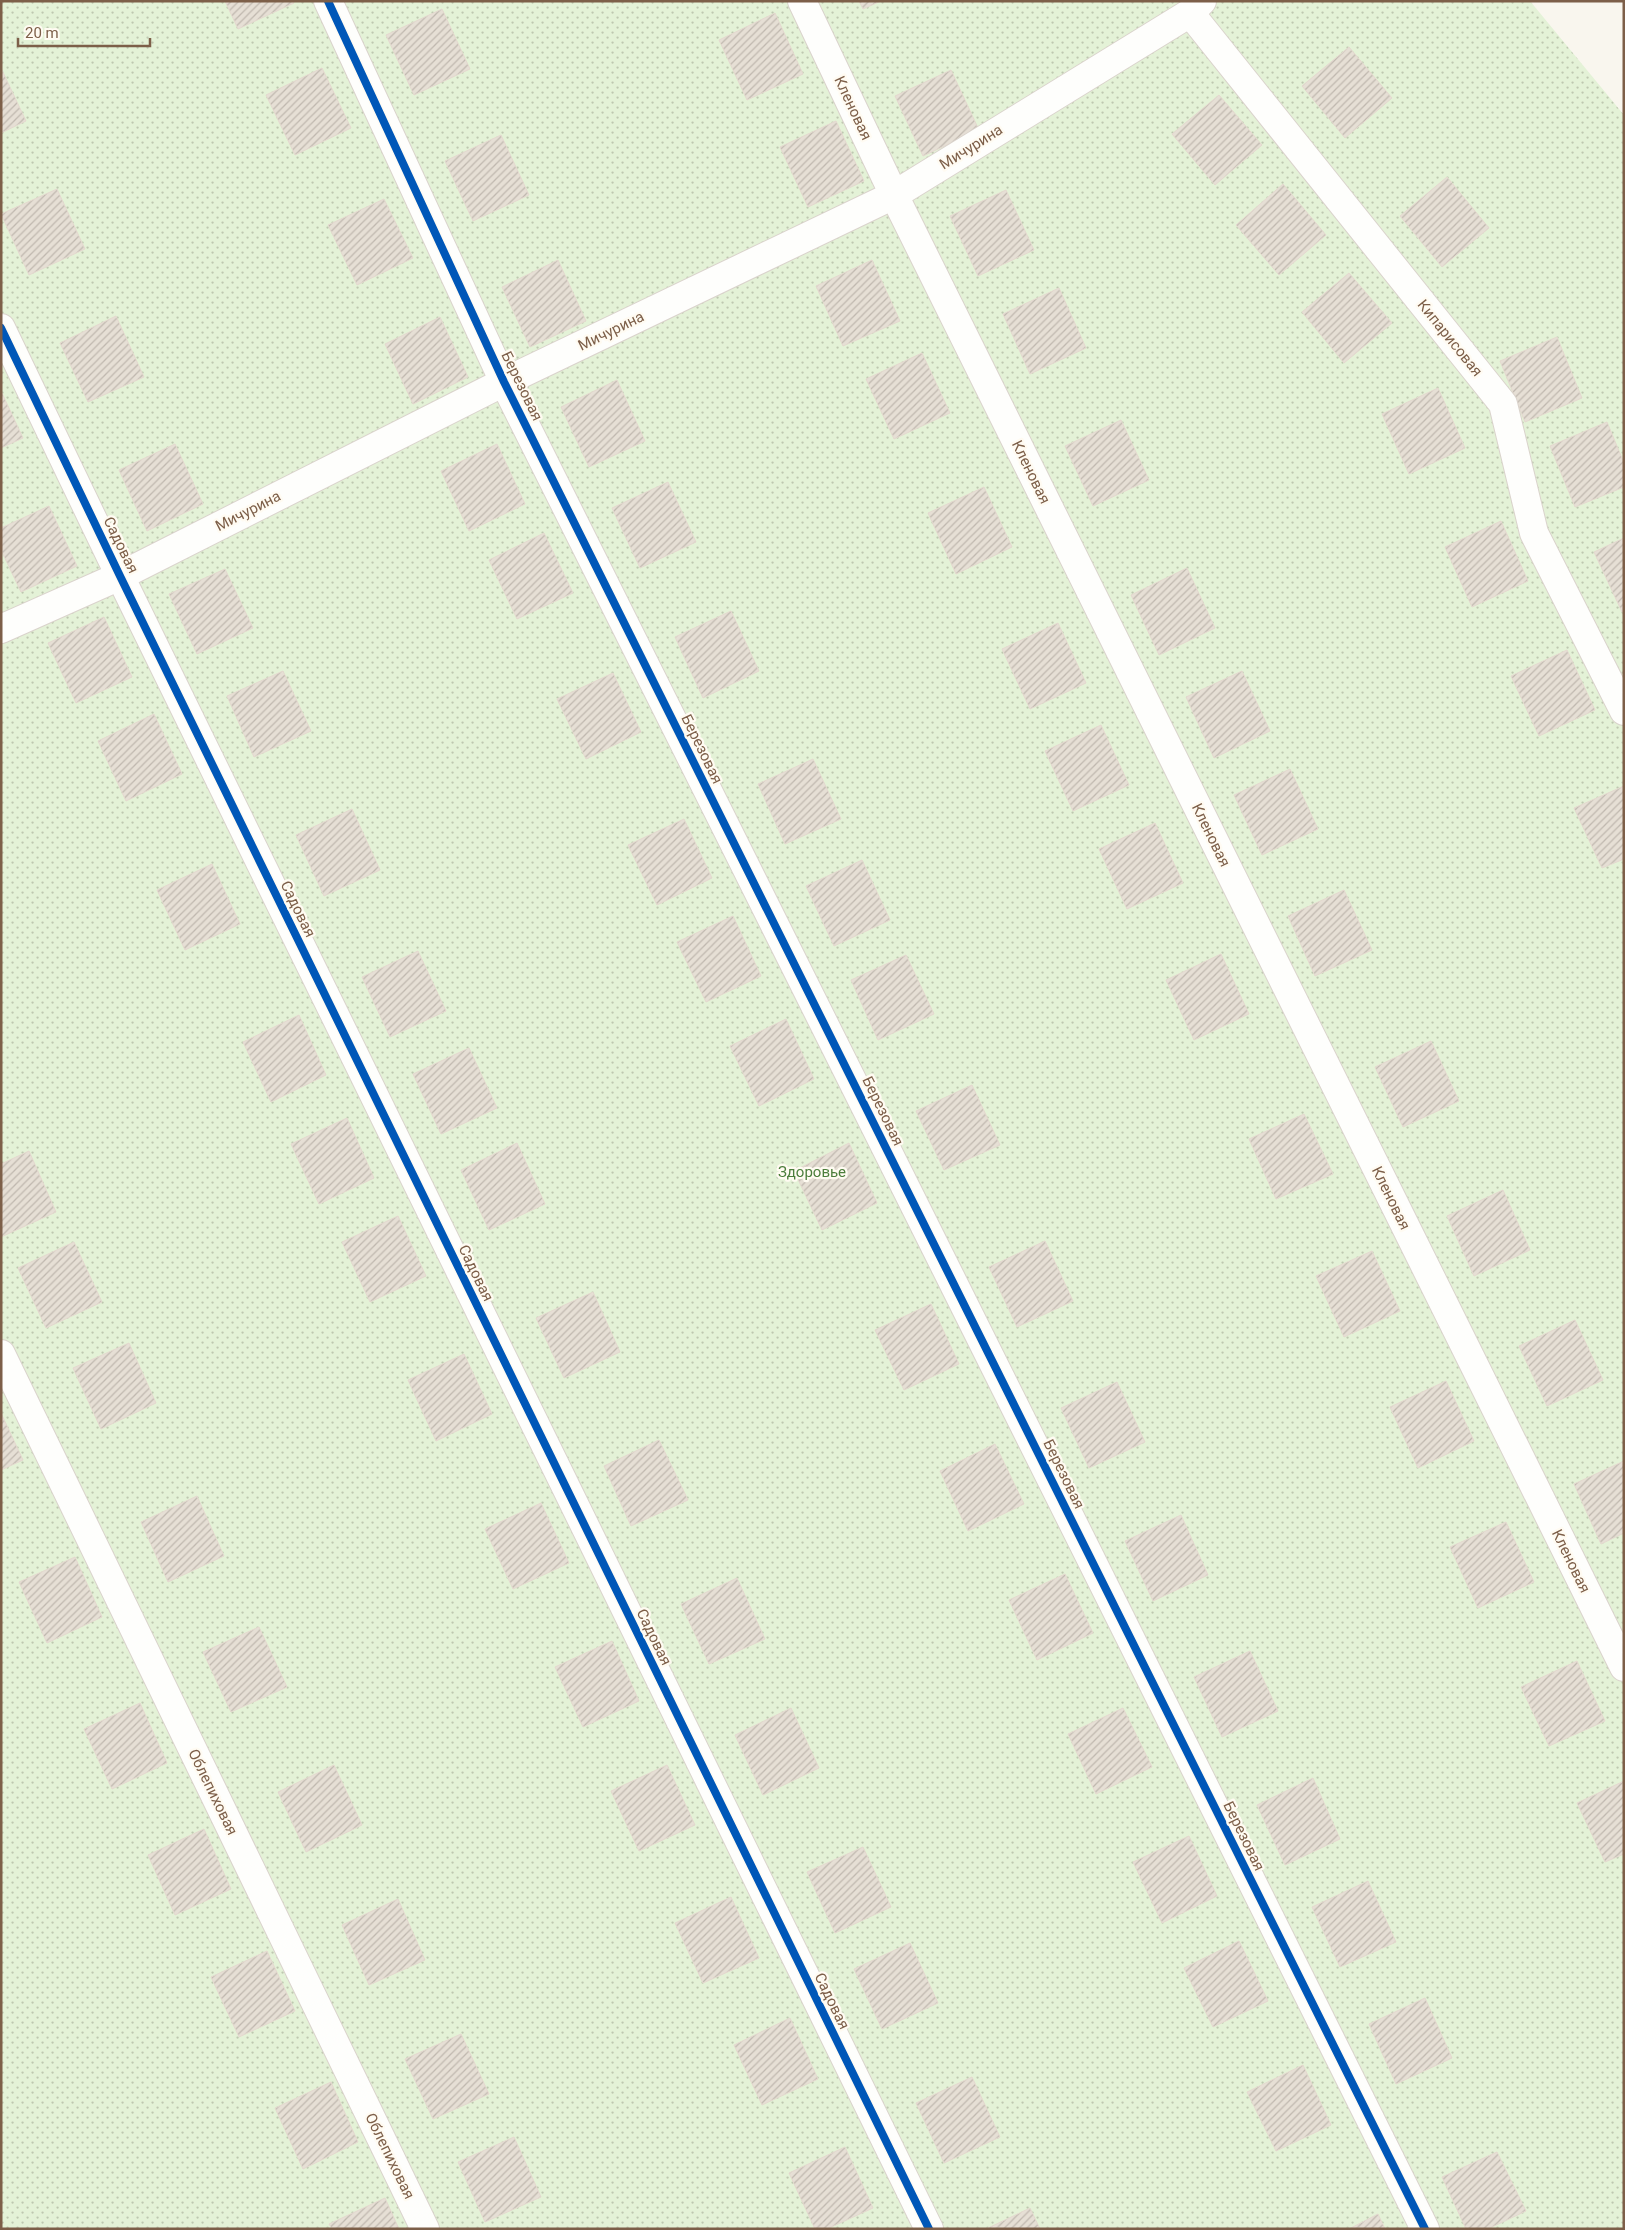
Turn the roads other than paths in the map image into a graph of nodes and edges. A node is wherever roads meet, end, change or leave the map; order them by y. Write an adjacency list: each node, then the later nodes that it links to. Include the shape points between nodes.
1 (328, 1): 6 (street, Березовая)
2 (802, 1): 4 (street, Кленовая)
3 (1196, 7): 4 (street, Мичурина); 9 (street, Кипарисовая, via 1503,404 1534,533)
4 (894, 195): 6 (street, Мичурина); 11 (street, Кленовая)
5 (1, 328): 7 (street, Садовая)
6 (504, 382): 7 (street, Мичурина); 14 (street, Березовая)
7 (120, 576): 8 (street, Мичурина); 13 (street, Садовая)
8 (1, 630)
9 (1624, 710)
10 (1, 1354): 12 (street, Облепиховая)
11 (1624, 1667)
12 (425, 2229)
13 (929, 2229)
14 (1425, 2229)

